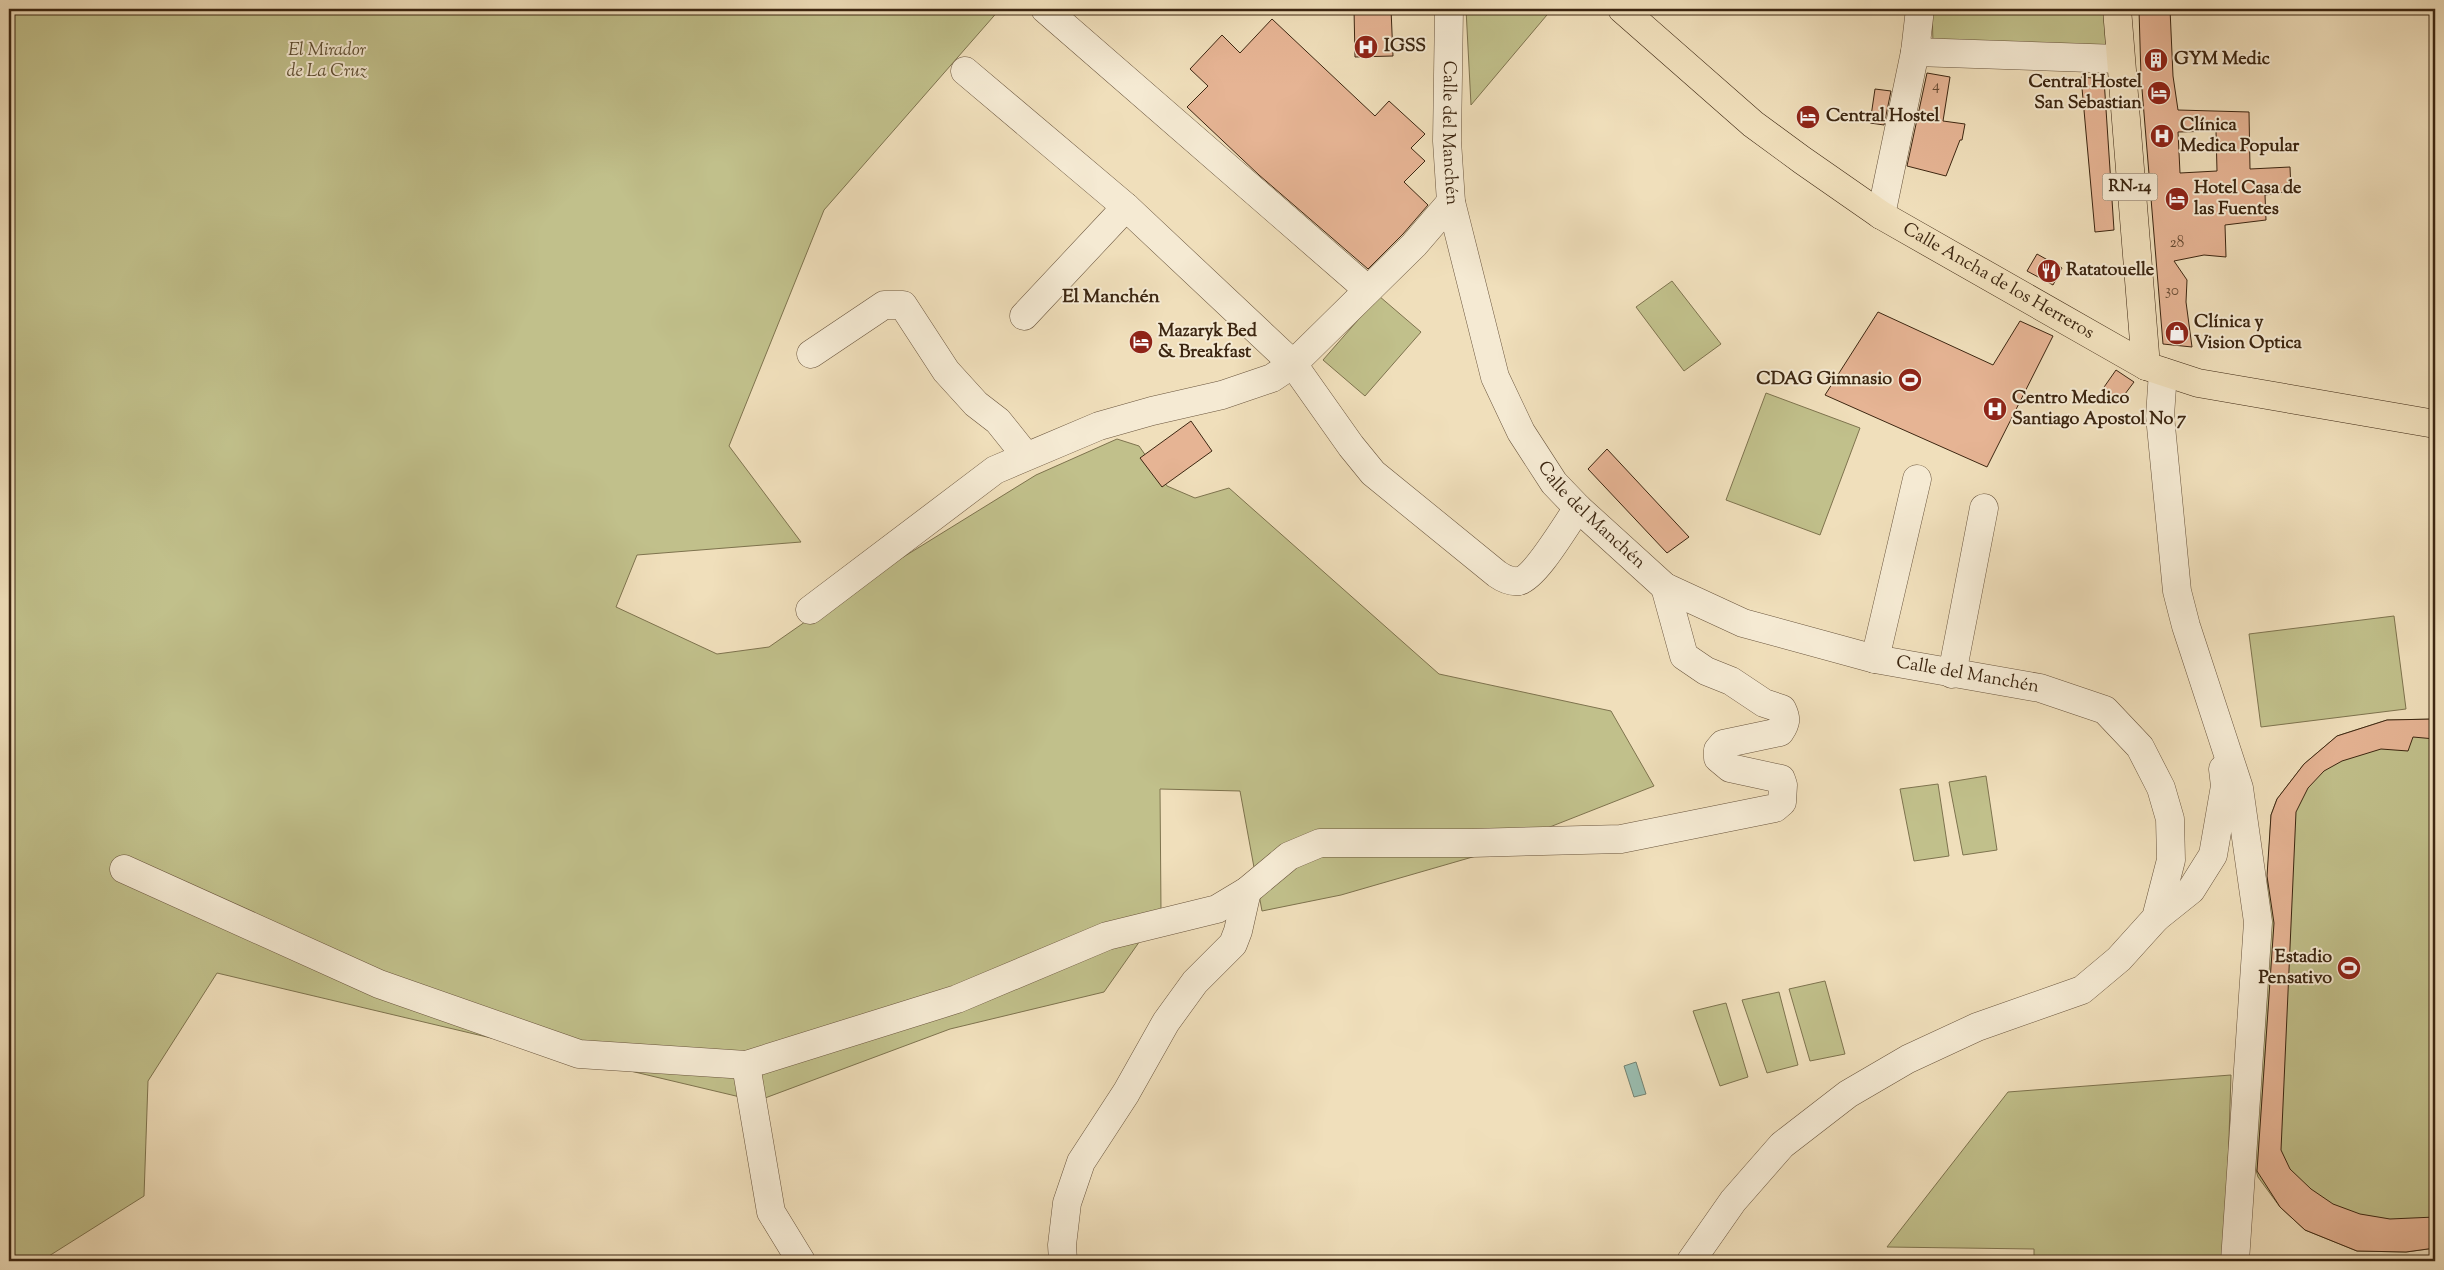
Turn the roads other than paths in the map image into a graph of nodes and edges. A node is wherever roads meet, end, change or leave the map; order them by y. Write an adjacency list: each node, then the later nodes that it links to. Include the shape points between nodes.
1 (1045, 9): 12 (street)
2 (1449, 9): 9 (street, Calle del Manchén, via 1446,141)
3 (1622, 9): 11 (main road, Calle Ancha de los Herreros, via 1753,124)
4 (1920, 9): 6 (street)
5 (2117, 9): 7 (main road, RN-14)
6 (1915, 52): 7 (street); 11 (street)
7 (2119, 58): 16 (main road, RN-14)
8 (965, 71): 10 (street)
9 (1451, 202): 12 (street, via 1414,245); 20 (street, Calle del Manchén, via 1495,377 1537,458 1554,483)
10 (1126, 207): 13 (street); 15 (street)
11 (1881, 214): 16 (main road, Calle Ancha de los Herreros)
12 (1367, 289): 15 (street)
13 (1024, 316)
14 (812, 354): 18 (street, via 884,305 904,305 946,371 976,404 998,421)
15 (1293, 364): 18 (street, via 1272,378 1222,395 1099,426); 20 (street, via 1373,473 1507,581 1520,580 1533,571)
16 (2154, 369): 17 (main road, Calle Ancha de los Herreros, via 2198,383); 26 (street, via 2177,591)
17 (2435, 424)
18 (1026, 456): 23 (street, via 995,470)
19 (1917, 479): 24 (street)
20 (1578, 508): 22 (street, Calle del Manchén)
21 (1984, 508): 25 (street)
22 (1665, 587): 24 (street, Calle del Manchén, via 1742,623); 28 (street, via 1684,656 1764,703 1782,709 1786,724 1780,732 1722,744 1718,750 1718,758 1730,768 1781,780 1784,785 1782,802 1775,808 1621,840 1320,843 1289,856)
23 (810, 610)
24 (1875, 660): 25 (street, Calle del Manchén)
25 (1952, 674): 29 (street, Calle del Manchén, via 2040,688 2105,710 2140,746 2161,788 2170,819 2171,860)
26 (2218, 720): 29 (street, via 2225,786 2213,855 2191,890); 34 (street, via 2240,788 2258,922)
27 (124, 869): 30 (street, via 379,984 579,1054)
28 (1247, 891): 30 (street, via 1217,909 1107,936 957,999); 32 (street, via 1233,944 1195,982 1166,1022 1126,1093 1081,1162 1067,1203)
29 (2156, 918): 33 (street, Calle del Manchén, via 2119,959 2082,990 1977,1027 1908,1059 1848,1094 1782,1145 1733,1201)
30 (746, 1066): 31 (street, via 771,1212)
31 (801, 1261)
32 (1063, 1261)
33 (1692, 1261)
34 (2236, 1261)

